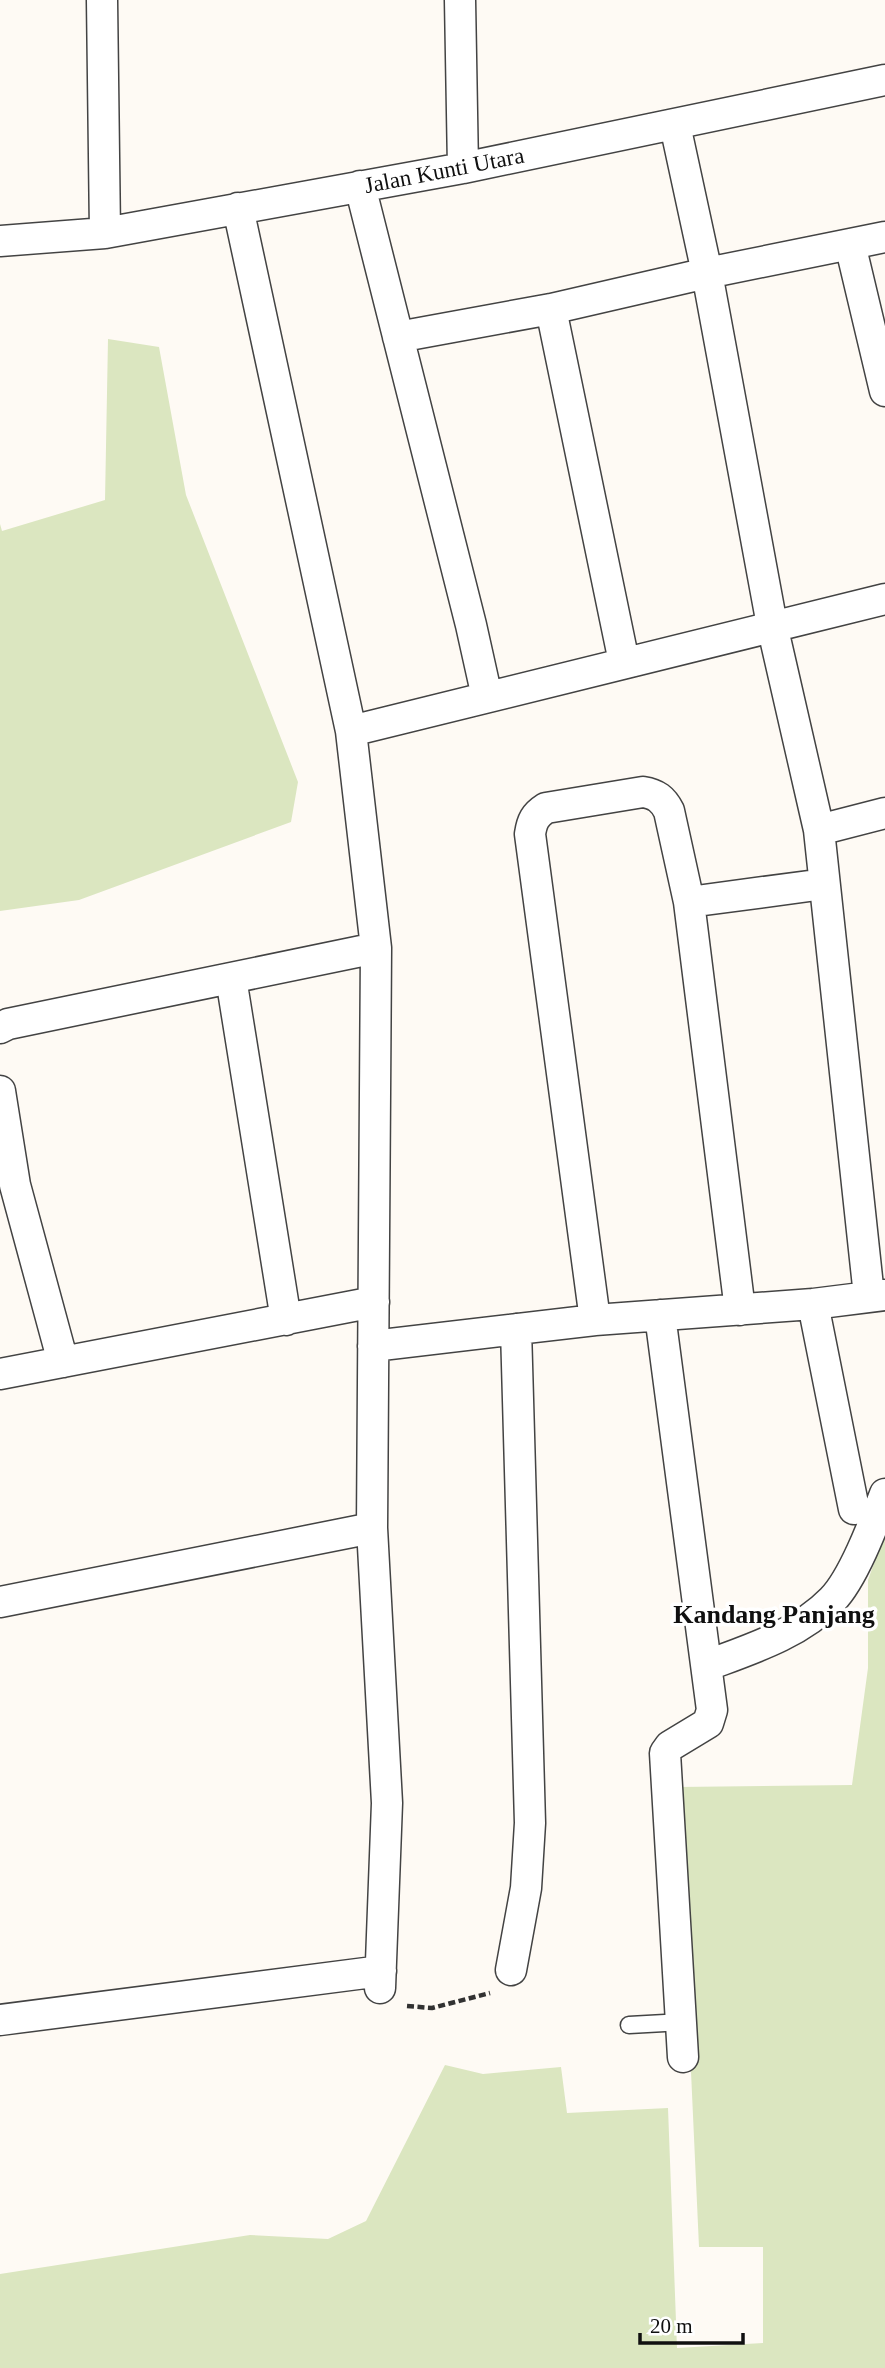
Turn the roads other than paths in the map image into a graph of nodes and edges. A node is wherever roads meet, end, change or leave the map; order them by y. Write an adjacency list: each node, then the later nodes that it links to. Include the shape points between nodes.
1 (102, 0): 8 (street)
2 (460, 0): 5 (street)
3 (885, 80): 4 (street, Jalan Kunti Utara)
4 (675, 125): 5 (street, Jalan Kunti Utara); 12 (street)
5 (463, 167): 6 (street, Jalan Kunti Utara)
6 (360, 186): 7 (street, Jalan Kunti Utara); 14 (street)
7 (238, 208): 8 (street, Jalan Kunti Utara); 20 (street)
8 (105, 233): 10 (street, Jalan Kunti Utara)
9 (885, 237): 11 (street)
10 (0, 241)
11 (850, 244): 12 (street); 15 (street)
12 (706, 273): 13 (street); 17 (street)
13 (551, 309): 14 (street); 18 (street)
14 (398, 337): 19 (street)
15 (885, 391)
16 (885, 598): 17 (street)
17 (772, 625): 18 (street); 22 (street)
18 (624, 662): 19 (street)
19 (487, 697): 20 (street)
20 (351, 731): 25 (street)
21 (885, 813): 22 (street)
22 (819, 831): 23 (street)
23 (824, 884): 24 (street); 30 (street)
24 (689, 902): 33 (street); 36 (street, via 669,811 653,794 546,808 532,821 530,835)
25 (376, 948): 26 (street); 31 (street)
26 (231, 978): 27 (street); 35 (street)
27 (0, 1028)
28 (0, 1091): 29 (street)
29 (8, 1187): 39 (street)
30 (877, 1296): 32 (street)
31 (374, 1302): 35 (street); 38 (street)
32 (813, 1304): 33 (street); 42 (street)
33 (740, 1310): 34 (street)
34 (660, 1315): 36 (street); 45 (street)
35 (286, 1320): 39 (street)
36 (594, 1320): 37 (street)
37 (516, 1329): 38 (street); 46 (street, via 530,1823 526,1888)
38 (373, 1346): 43 (street)
39 (62, 1362): 40 (street)
40 (0, 1374)
41 (885, 1494): 45 (street, via 834,1598 789,1632)
42 (855, 1509)
43 (372, 1528): 44 (street); 47 (street, via 387,1803 381,1979)
44 (0, 1602)
45 (708, 1665): 48 (street, via 712,1710 708,1723 665,1753)
46 (511, 1970)
47 (0, 2020)
48 (683, 2022): 49 (lane); 50 (street)
49 (629, 2025)
50 (683, 2057)

